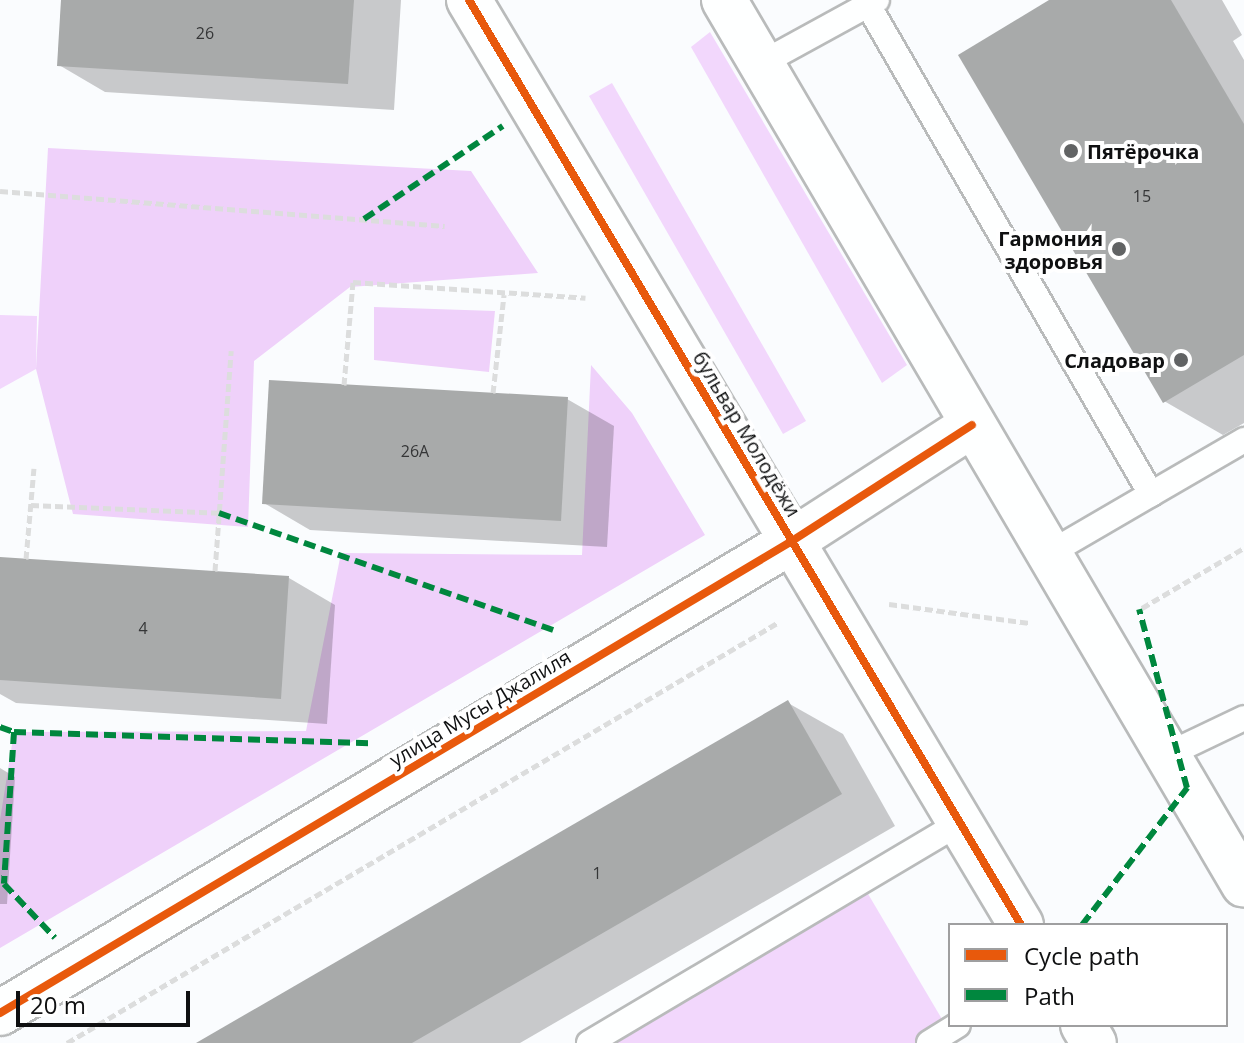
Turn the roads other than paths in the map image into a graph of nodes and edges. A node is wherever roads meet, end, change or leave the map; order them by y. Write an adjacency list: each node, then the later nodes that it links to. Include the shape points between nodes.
1 (469, 0): 8 (street, бульвар Молодёжи)
2 (724, 0): 4 (street)
3 (872, 3): 4 (lane); 7 (lane)
4 (762, 63): 5 (street)
5 (972, 425): 8 (street, улица Мусы Джалиля); 9 (street)
6 (1244, 440): 7 (lane)
7 (1151, 494): 9 (lane)
8 (792, 541): 12 (street, бульвар Молодёжи); 15 (street, улица Мусы Джалиля)
9 (1048, 554): 11 (street)
10 (1244, 718): 11 (lane)
11 (1169, 754): 13 (street)
12 (960, 823): 14 (street, бульвар Молодёжи); 17 (lane)
13 (1244, 885)
14 (1020, 923)
15 (0, 1013)
16 (955, 1027): 18 (lane)
17 (589, 1043)
18 (929, 1043)

